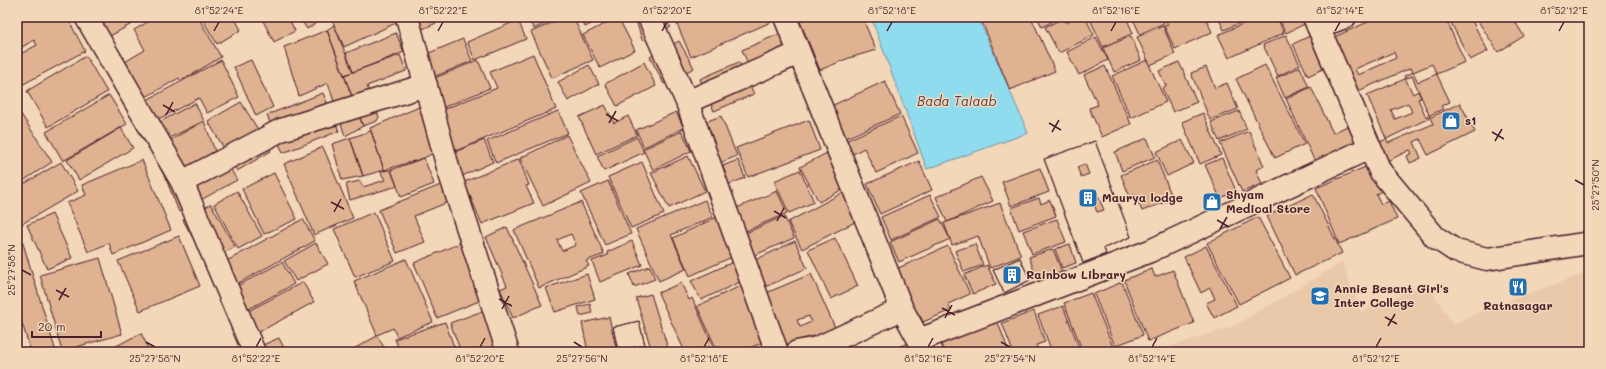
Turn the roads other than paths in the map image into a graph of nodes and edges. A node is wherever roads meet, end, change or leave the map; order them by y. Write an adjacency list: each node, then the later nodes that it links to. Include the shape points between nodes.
1 (86, 17): 11 (street)
2 (407, 17): 8 (street)
3 (649, 17): 9 (street)
4 (785, 17): 7 (street)
5 (1345, 17): 6 (street)
6 (1316, 22): 10 (street)
7 (799, 54): 9 (street); 13 (street)
8 (426, 85): 11 (street, via 281,130); 15 (street, via 449,171)
9 (687, 102): 16 (street)
10 (1369, 148): 12 (street, via 1380,171 1435,236 1456,251 1487,259); 13 (street, via 1150,250 918,340)
11 (182, 182): 14 (street)
12 (1589, 243)
13 (902, 309): 17 (street, via 818,348)
14 (254, 352)
15 (508, 352)
16 (777, 352)
17 (797, 352)

